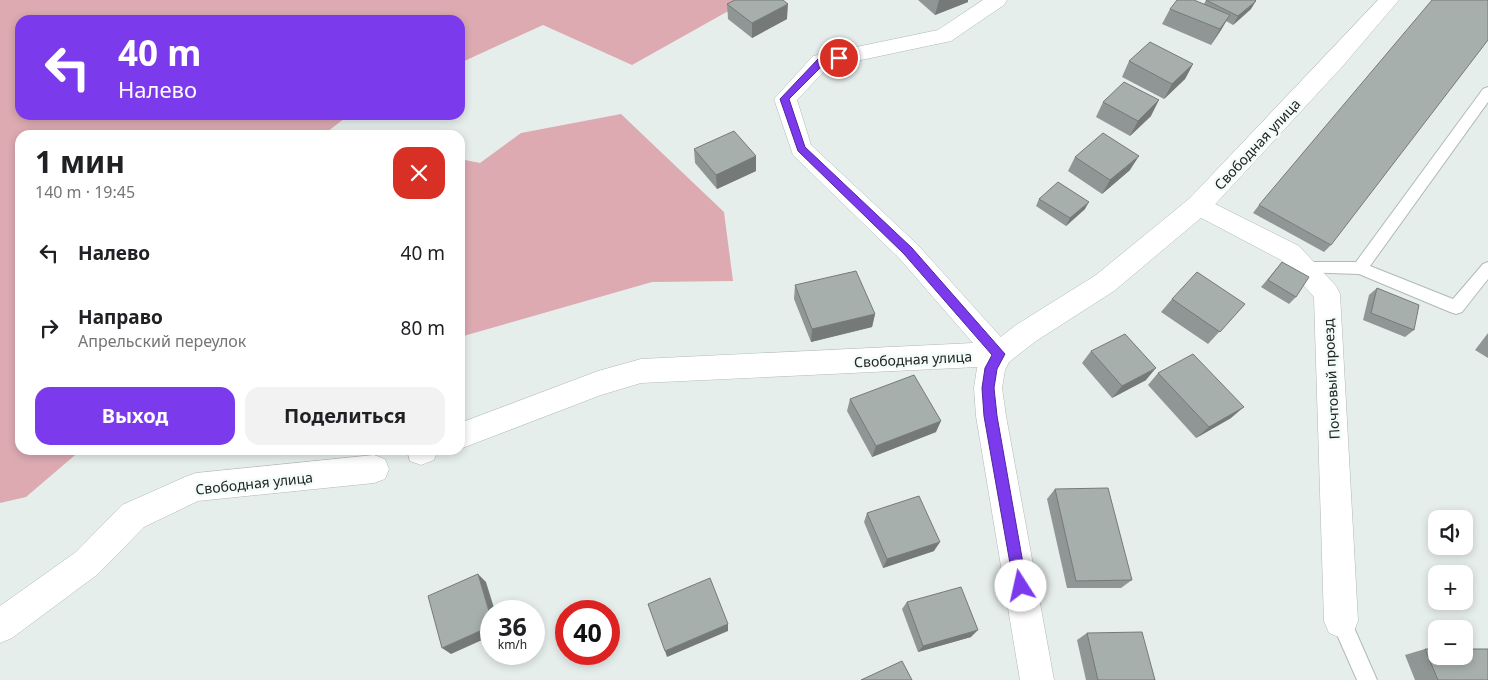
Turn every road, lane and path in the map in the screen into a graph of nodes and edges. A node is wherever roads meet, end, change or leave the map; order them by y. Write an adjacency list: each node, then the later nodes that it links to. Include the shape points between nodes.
1 (997, 0): 8 (street, via 944,36 821,61 784,99 801,149 908,251)
2 (1389, 0): 4 (street, Свободная улица)
3 (1488, 92): 6 (lane)
4 (1199, 205): 5 (street, Почтовый проезд, via 1290,252); 8 (street, Свободная улица, via 1105,283)
5 (1304, 268): 6 (lane); 11 (street, Почтовый проезд, via 1327,294)
6 (1360, 268): 7 (lane, via 1456,307)
7 (1488, 268)
8 (999, 354): 9 (street, Свободная улица, via 641,371 598,383); 13 (street, via 991,368 988,388 990,416)
9 (465, 434)
10 (374, 469): 12 (street, Свободная улица, via 196,487 133,516 87,563)
11 (1341, 621): 14 (lane)
12 (0, 626)
13 (1037, 680)
14 (1367, 680)

